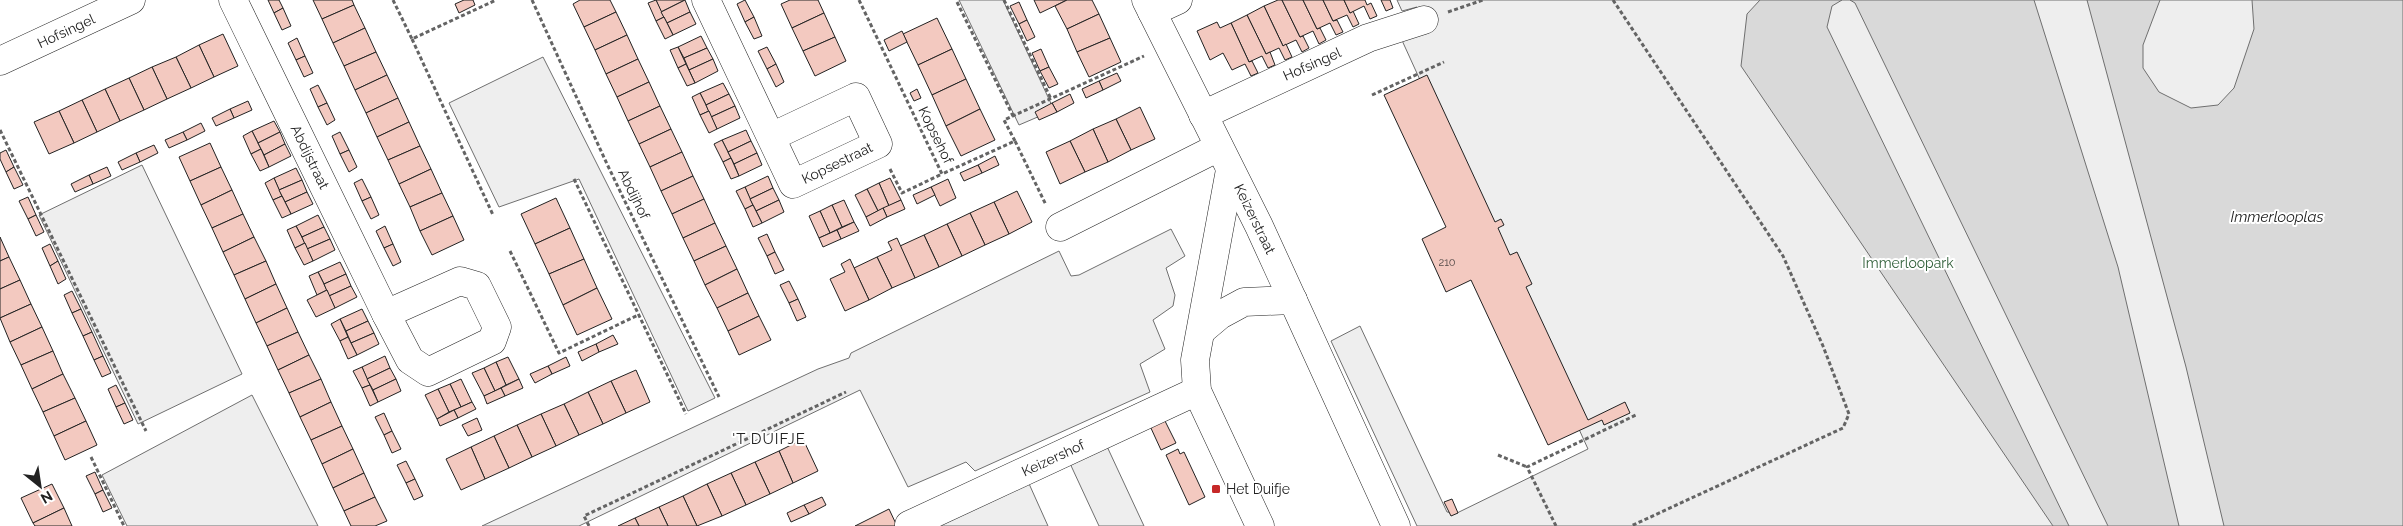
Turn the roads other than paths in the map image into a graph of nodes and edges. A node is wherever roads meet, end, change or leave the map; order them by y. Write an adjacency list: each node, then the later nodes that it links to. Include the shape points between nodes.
1 (131, 0): 7 (street, Hofsingel)
2 (233, 0): 13 (street, Abdijstraat)
3 (706, 0): 9 (street, Kopsestraat)
4 (1178, 0): 5 (street)
5 (1149, 6): 8 (street)
6 (1424, 20): 8 (street, Hofsingel, via 1368,38)
7 (0, 62)
8 (1203, 115): 10 (street)
9 (771, 137): 9 (street, Kopsestraat, via 793,184 878,144 856,97)
10 (1224, 159): 11 (street); 12 (street, Keizerstraat); 14 (street, Keizerstraat)
11 (1055, 219)
12 (1294, 300): 14 (street, via 1244,302 1220,315); 18 (street, Keizerstraat)
13 (386, 314)
14 (1202, 331): 15 (street, Keizerstraat, via 1195,360)
15 (1197, 391): 16 (street, Keizershof); 17 (street, Keizerstraat)
16 (909, 525)
17 (1260, 526)
18 (1396, 526)

